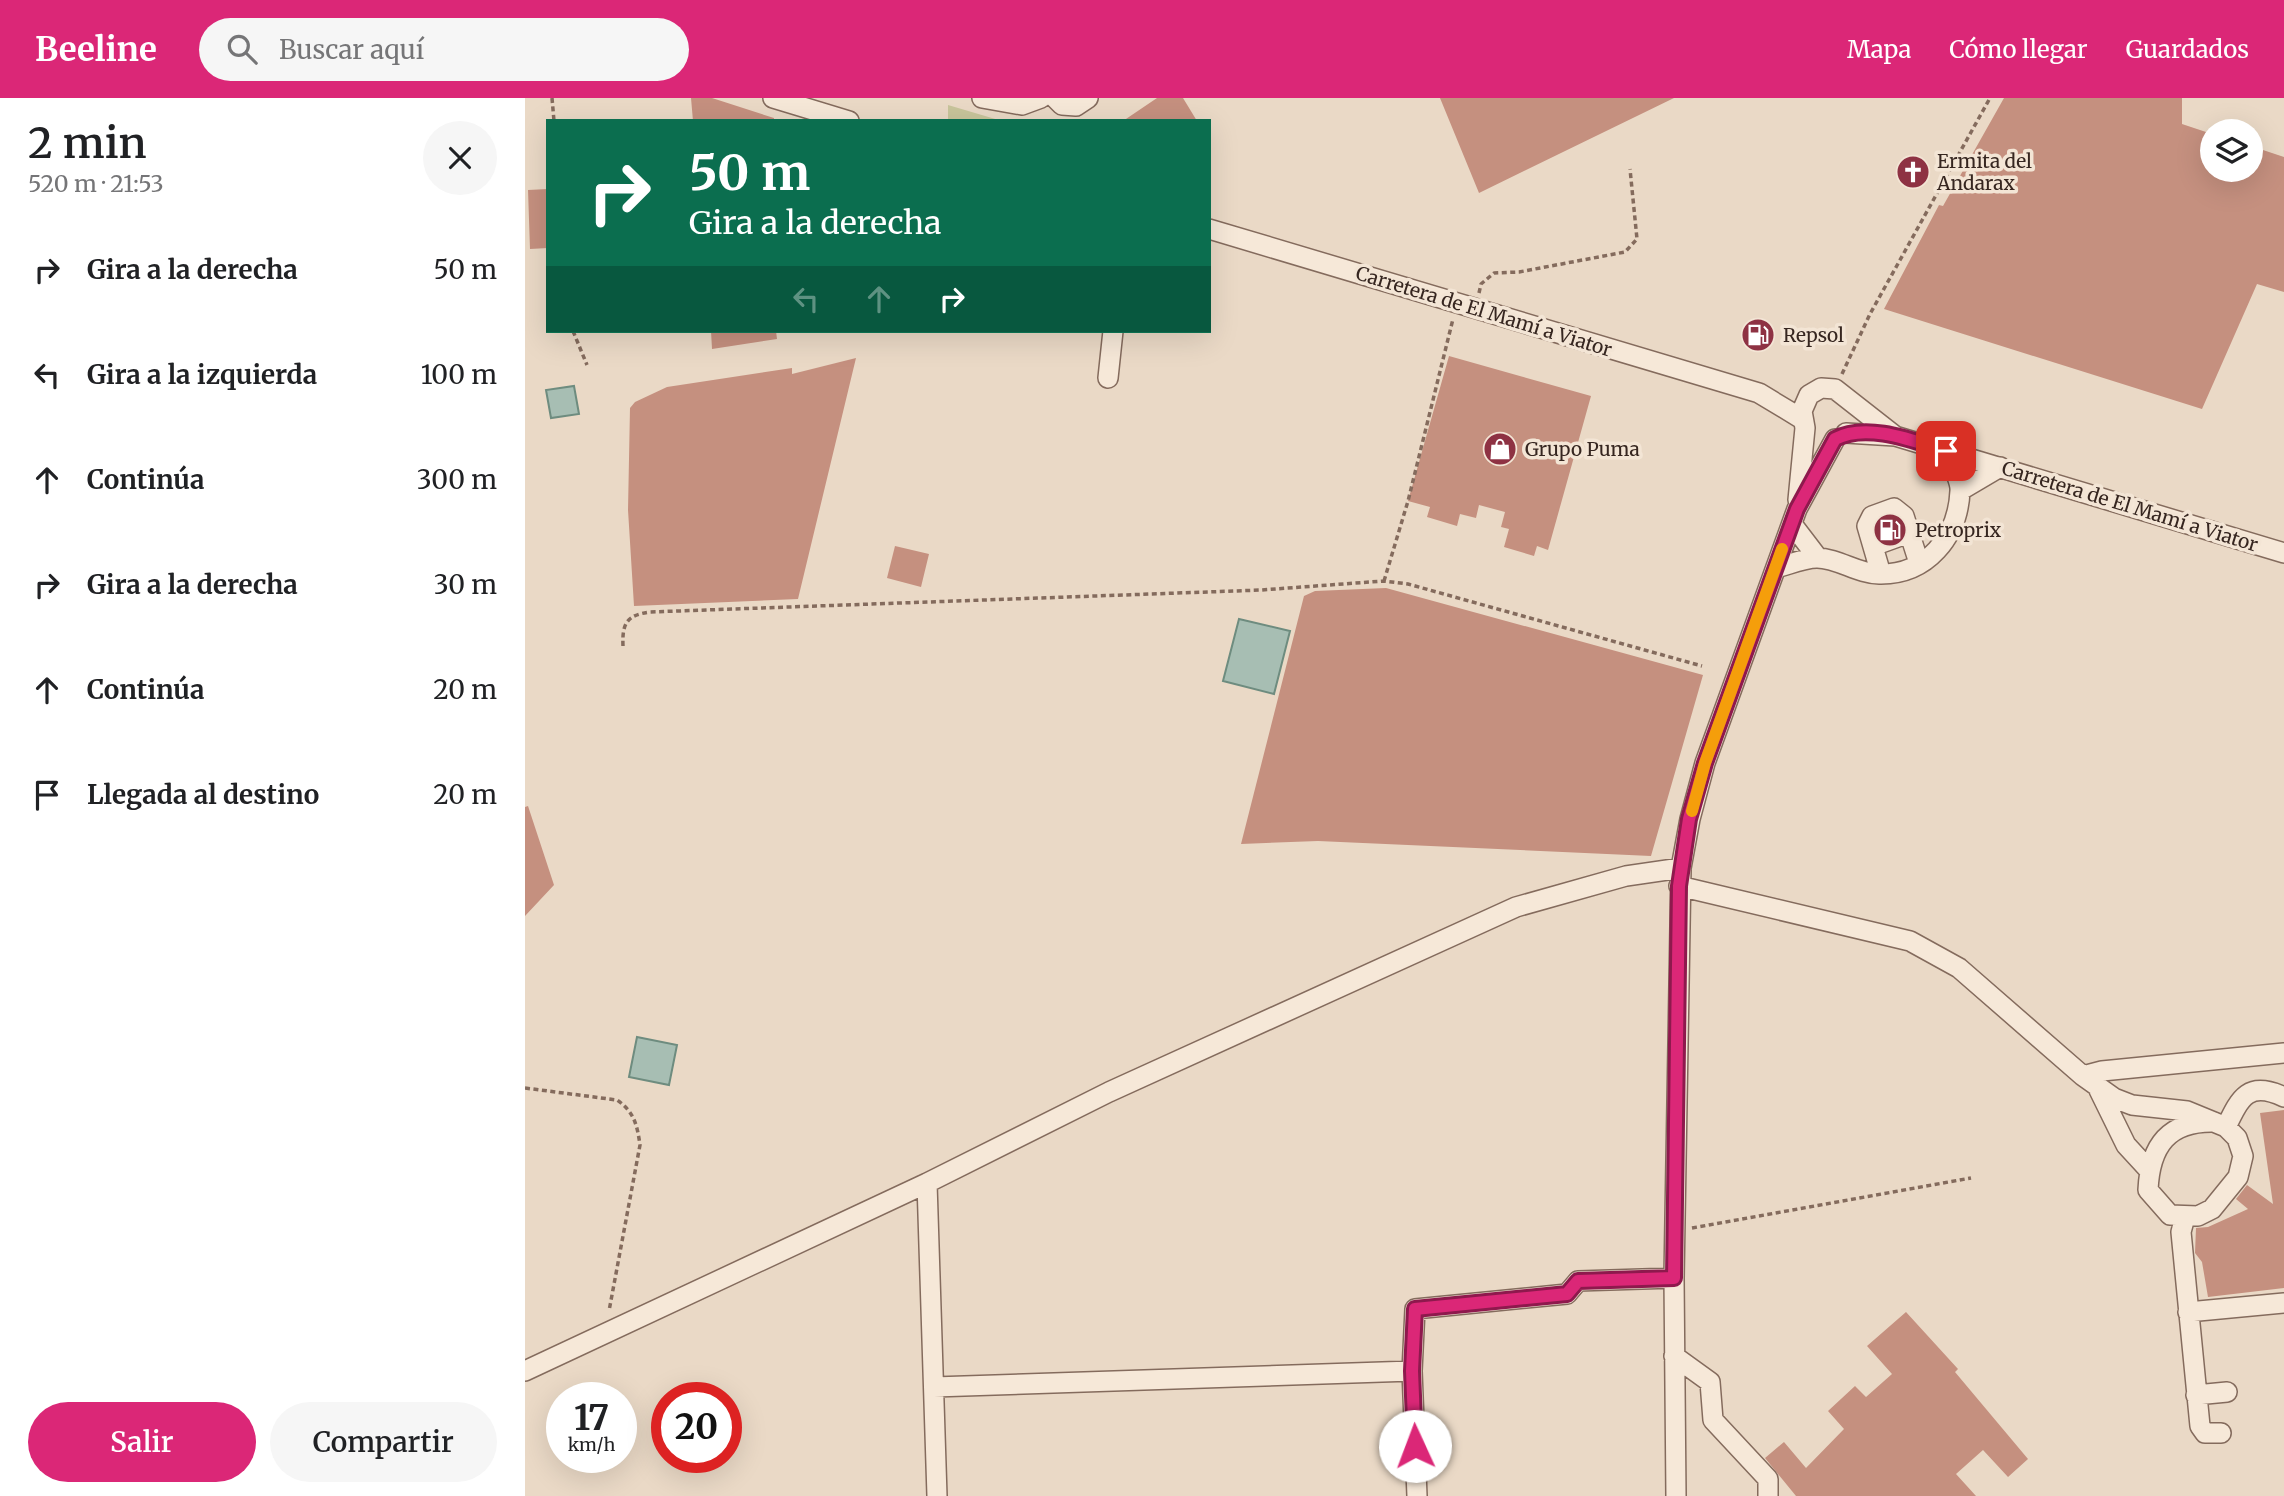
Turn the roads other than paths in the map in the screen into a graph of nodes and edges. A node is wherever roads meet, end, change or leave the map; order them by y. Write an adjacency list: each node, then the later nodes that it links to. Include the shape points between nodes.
1 (773, 98): 6 (street)
2 (982, 98): 3 (street, via 1021,105)
3 (1041, 98)
4 (1088, 98): 5 (street, via 1076,106)
5 (1058, 108)
6 (842, 119)
7 (1211, 230): 10 (street, Carretera de El Mamí a Viator)
8 (1112, 333): 9 (street)
9 (1108, 378)
10 (1759, 393): 11 (street); 13 (street)
11 (1809, 395): 12 (street, via 1821,388); 13 (street)
12 (1842, 395): 14 (street, via 1854,418); 15 (street)
13 (1803, 424): 14 (street, via 1820,439); 19 (street)
14 (1840, 436): 15 (street); 19 (street)
15 (1895, 436): 16 (street, Carretera de El Mamí a Viator)
16 (1946, 451): 17 (street, Carretera de El Mamí a Viator); 18 (street)
17 (2000, 467): 18 (street); 22 (street, Carretera de El Mamí a Viator)
18 (1961, 490): 24 (street, via 1942,548)
19 (1794, 517): 23 (street); 25 (street)
20 (1909, 533): 21 (street); 21 (street, via 1904,516 1894,508 1872,516 1867,526); 24 (street)
21 (1873, 546): 26 (street)
22 (2284, 553)
23 (1818, 558): 25 (street); 26 (street)
24 (1919, 563): 26 (street)
25 (1776, 568): 27 (street, via 1705,763 1689,819)
26 (1881, 574)
27 (1680, 877): 29 (street, via 1910,941 1959,968); 33 (street, via 1626,876 1516,907 1108,1092); 35 (street)
28 (2284, 1052): 29 (street, via 2102,1071)
29 (2089, 1079): 31 (street, via 2131,1105 2187,1111); 32 (street, via 2126,1145)
30 (2284, 1097): 31 (street, via 2264,1090 2245,1094)
31 (2220, 1125): 32 (street, via 2193,1122 2174,1130 2158,1145); 34 (street, via 2237,1138 2243,1156 2238,1177 2212,1209)
32 (2149, 1170): 34 (street, via 2148,1190 2154,1198 2170,1215)
33 (927, 1184): 39 (street); 41 (street)
34 (2185, 1217): 37 (street, via 2181,1232)
35 (1674, 1278): 38 (street); 40 (street, via 1578,1281 1567,1294 1415,1309)
36 (2284, 1303): 37 (street)
37 (2188, 1312): 43 (street)
38 (1674, 1356): 47 (street); 48 (street, via 1710,1382 1713,1420 1769,1479)
39 (525, 1371)
40 (1412, 1371): 41 (street); 46 (street)
41 (934, 1387): 45 (street)
42 (2227, 1392): 43 (street)
43 (2196, 1395): 44 (street, via 2200,1426 2205,1433)
44 (2221, 1433)
45 (937, 1496)
46 (1417, 1496)
47 (1676, 1496)
48 (1768, 1496)

